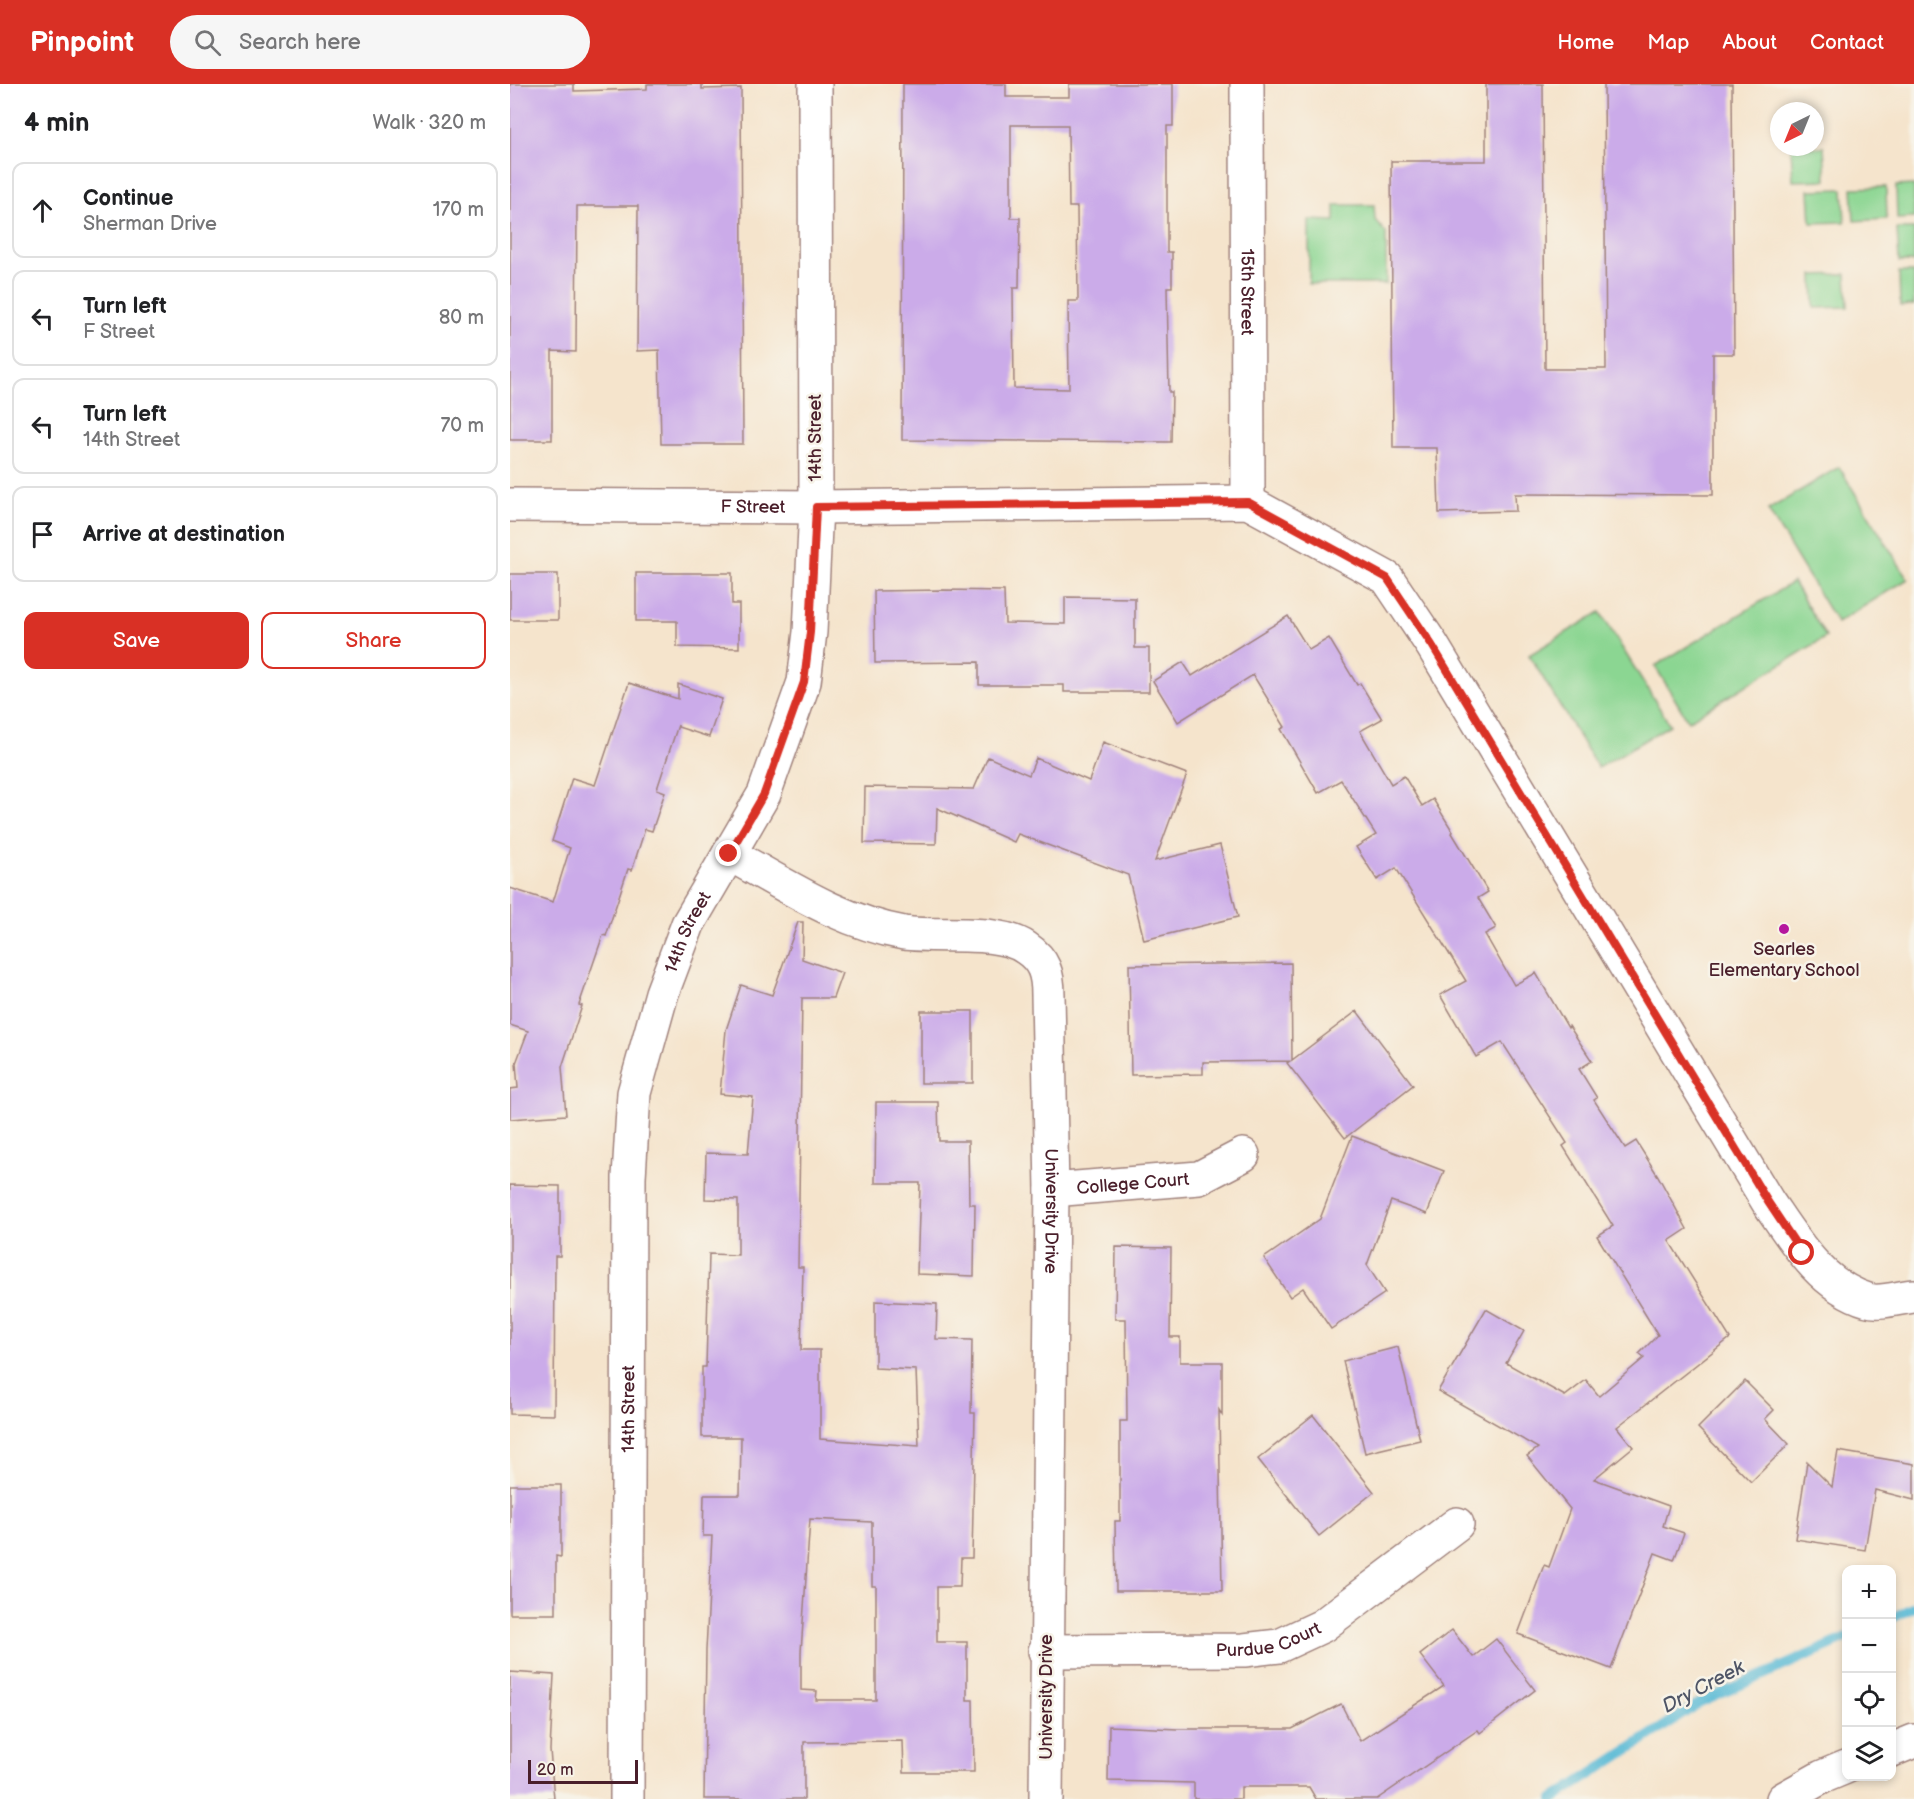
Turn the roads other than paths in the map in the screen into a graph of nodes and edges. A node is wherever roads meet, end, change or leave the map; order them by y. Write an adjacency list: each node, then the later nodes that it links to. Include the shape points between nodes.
1 (815, 84): 5 (street, 14th Street)
2 (1246, 84): 3 (street, 15th Street)
3 (1248, 502): 5 (street, F Street); 9 (street, via 1387,578 1432,645 1802,1253 1833,1281 1870,1301)
4 (510, 505): 5 (street, F Street)
5 (816, 507): 6 (street, 14th Street, via 804,682 764,794)
6 (729, 854): 8 (street, University Drive, via 842,916 905,933 1004,939 1025,947 1044,964 1048,987); 15 (street, 14th Street, via 688,924 662,993 634,1094 629,1178)
7 (1243, 1155): 8 (street, College Court, via 1199,1178)
8 (1052, 1190): 11 (street, University Drive)
9 (1914, 1296)
10 (1457, 1524): 11 (street, Purdue Court, via 1322,1626 1279,1646 1244,1650)
11 (1045, 1651): 16 (street, University Drive)
12 (1914, 1741): 13 (street)
13 (1896, 1748)
14 (1842, 1769): 17 (street)
15 (627, 1799)
16 (1046, 1799)
17 (1783, 1799)

